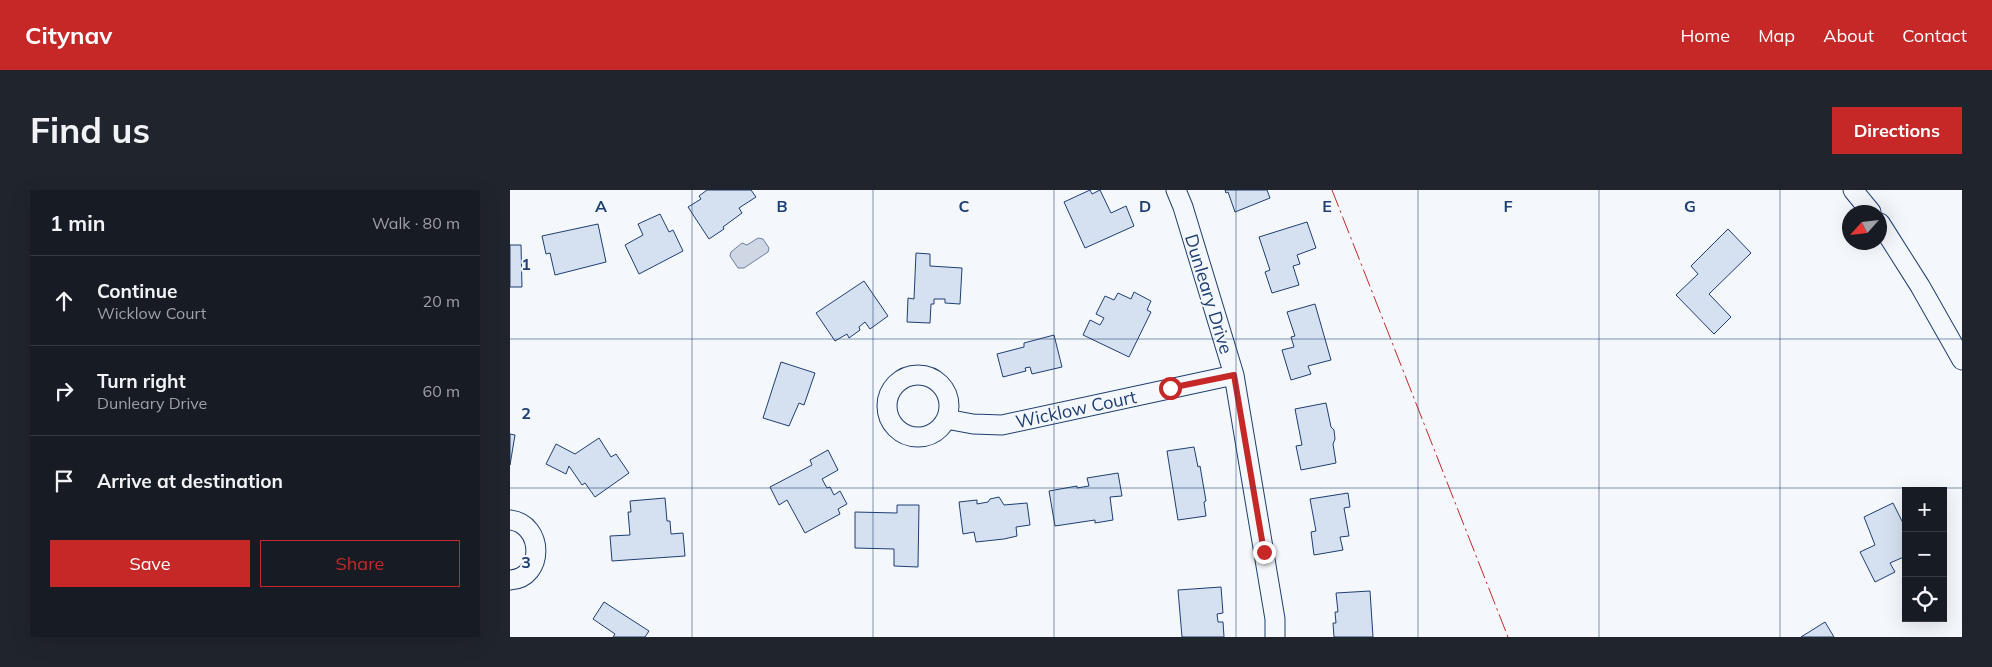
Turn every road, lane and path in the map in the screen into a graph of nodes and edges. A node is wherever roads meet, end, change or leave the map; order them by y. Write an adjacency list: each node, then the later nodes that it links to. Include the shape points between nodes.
1 (1176, 190): 6 (street, Dunleary Drive)
2 (1853, 190): 3 (street)
3 (1865, 205)
4 (1887, 233): 5 (street)
5 (1962, 360)
6 (1234, 375): 7 (street, Wicklow Court, via 1002,425); 10 (street, Dunleary Drive, via 1275,619)
7 (946, 419)
8 (510, 520): 9 (street, via 524,525 535,540 537,550 536,560 524,576)
9 (510, 580)
10 (1275, 637)

